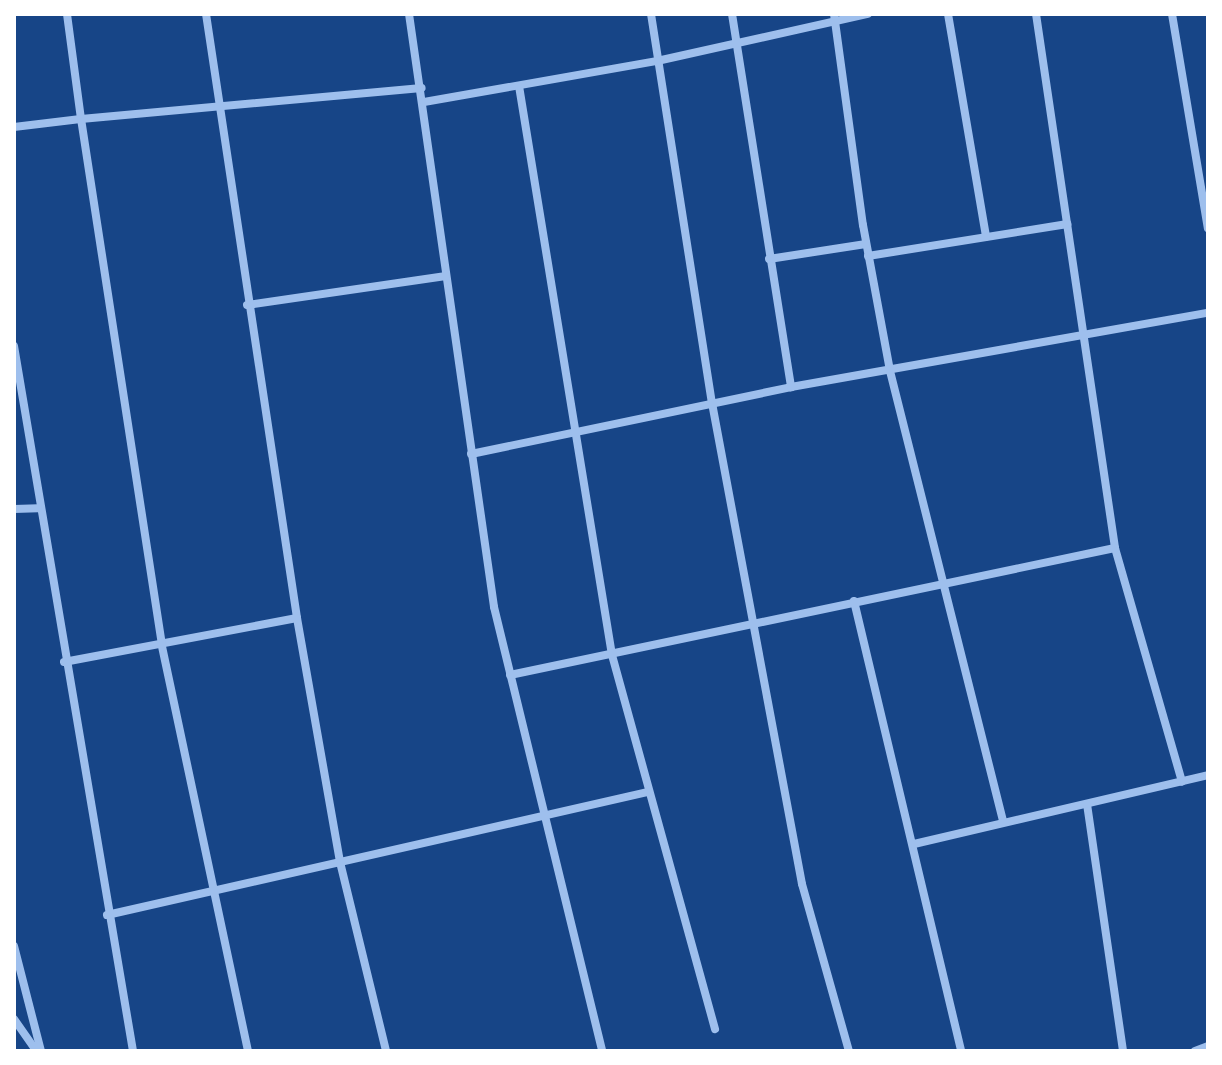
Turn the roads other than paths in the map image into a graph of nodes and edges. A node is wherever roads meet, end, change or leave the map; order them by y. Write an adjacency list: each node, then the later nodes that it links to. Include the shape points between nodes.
1 (67, 14): 17 (street)
2 (206, 14): 16 (street)
3 (409, 14): 14 (street)
4 (651, 14): 12 (street)
5 (732, 14): 11 (street)
6 (868, 14): 10 (street)
7 (948, 14): 21 (street)
8 (1036, 14): 19 (street)
9 (1172, 14): 20 (street)
10 (834, 17): 11 (street); 22 (street)
11 (736, 42): 12 (street); 24 (street)
12 (657, 61): 13 (street); 32 (street)
13 (519, 86): 15 (street); 33 (street)
14 (422, 88): 15 (street); 16 (street)
15 (424, 102): 25 (street)
16 (220, 106): 17 (street); 26 (street)
17 (81, 119): 18 (street); 42 (street)
18 (14, 127)
19 (1067, 224): 21 (street); 28 (street)
20 (1208, 228)
21 (986, 237): 23 (street)
22 (866, 244): 23 (street); 24 (street)
23 (868, 256): 30 (street)
24 (769, 259): 31 (street)
25 (446, 276): 26 (street); 34 (street)
26 (247, 305): 40 (street)
27 (1208, 313): 28 (street)
28 (1083, 334): 30 (street); 37 (street)
29 (14, 346): 35 (street)
30 (890, 371): 31 (street); 38 (street)
31 (791, 387): 32 (street)
32 (712, 403): 33 (street); 41 (street)
33 (574, 430): 34 (street); 43 (street)
34 (471, 454): 45 (street)
35 (38, 508): 36 (street); 44 (street)
36 (14, 509)
37 (1115, 548): 38 (street); 47 (street)
38 (940, 581): 39 (street); 51 (street)
39 (854, 601): 41 (street); 52 (street)
40 (297, 618): 42 (street); 53 (street)
41 (755, 622): 43 (street); 65 (street, via 802,884)
42 (162, 645): 44 (street); 54 (street)
43 (612, 655): 45 (street); 48 (street)
44 (64, 662): 55 (street)
45 (510, 675): 50 (street)
46 (1208, 775): 47 (street)
47 (1182, 782): 49 (street)
48 (648, 792): 50 (street); 58 (street)
49 (1087, 804): 51 (street); 67 (street)
50 (545, 819): 53 (street); 64 (street)
51 (1003, 820): 52 (street)
52 (914, 844): 66 (street)
53 (340, 862): 54 (street); 63 (street)
54 (210, 893): 55 (street); 62 (street)
55 (107, 915): 61 (street)
56 (14, 946): 60 (street)
57 (14, 1019): 60 (street)
58 (715, 1029)
59 (1208, 1046): 68 (street)
60 (39, 1051)
61 (133, 1051)
62 (248, 1051)
63 (386, 1051)
64 (602, 1051)
65 (849, 1051)
66 (961, 1051)
67 (1123, 1051)
68 (1195, 1051)

